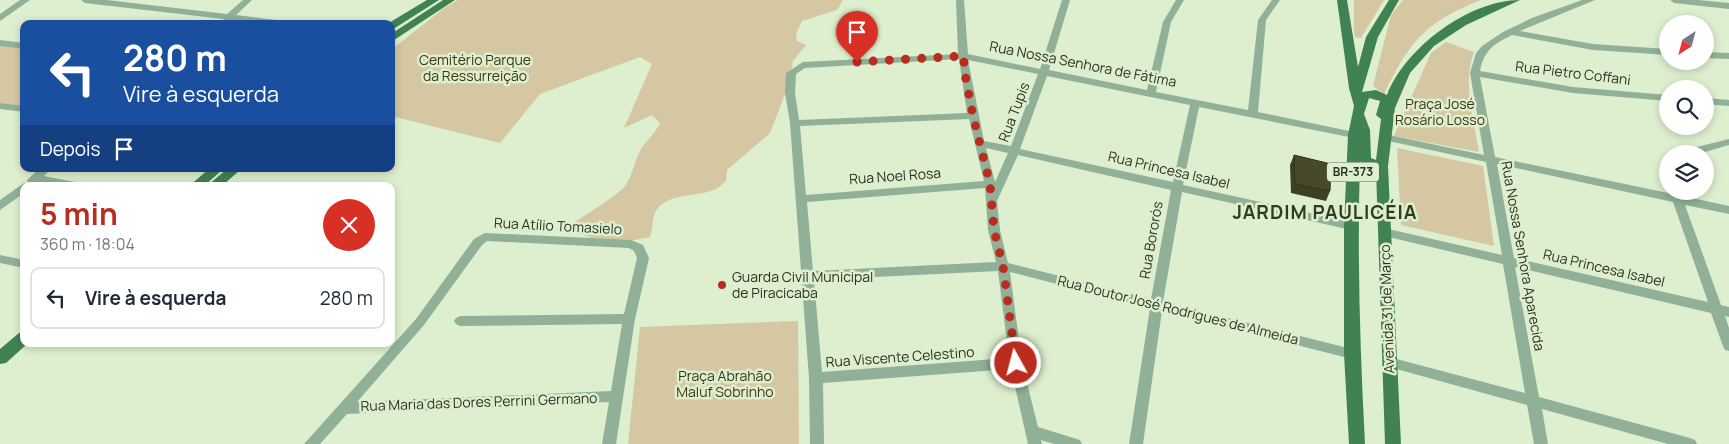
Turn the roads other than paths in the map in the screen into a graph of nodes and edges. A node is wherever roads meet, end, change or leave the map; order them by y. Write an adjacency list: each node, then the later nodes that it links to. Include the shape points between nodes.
1 (26, 0): 17 (street)
2 (85, 0): 16 (street)
3 (248, 0): 16 (street)
4 (434, 0): 20 (main road)
5 (450, 0): 22 (main road)
6 (960, 0): 27 (street)
7 (1066, 0): 29 (street, Rua Tupis)
8 (1180, 0): 31 (street, via 1167,22)
9 (1276, 0): 39 (street, via 1262,20)
10 (1342, 0): 36 (main road)
11 (1394, 0): 36 (main road, BR-373, via 1372,37)
12 (1515, 0): 43 (main road, Avenida 31 de Março / BR-373, via 1463,20 1422,51 1395,90)
13 (1591, 0): 21 (street)
14 (1674, 0): 15 (street)
15 (1729, 6)
16 (230, 17): 18 (street); 19 (street)
17 (0, 18)
18 (227, 20)
19 (253, 20)
20 (395, 24)
21 (1513, 32): 25 (street, via 1593,47); 30 (street, via 1485,49 1477,59)
22 (395, 36)
23 (0, 44): 24 (street)
24 (20, 46)
25 (1659, 51)
26 (1714, 55): 28 (street)
27 (964, 56): 29 (street, Rua Nossa Senhora de Fátima); 40 (street); 41 (street, Rua Nossa Senhora de Fátima, via 803,64 791,73 790,94)
28 (1729, 56)
29 (1044, 72): 31 (street, Rua Nossa Senhora de Fátima); 47 (street, Rua Tupis)
30 (1475, 73): 32 (street, Rua Pietro Coffani, via 1536,85); 48 (street, Rua Nossa Senhora Aparecida)
31 (1151, 94): 34 (street, Rua Nossa Senhora de Fátima)
32 (1659, 97)
33 (1714, 102): 35 (street)
34 (1196, 103): 39 (street, Rua Nossa Senhora de Fátima); 59 (street, Rua Bororós)
35 (1729, 103)
36 (1358, 105): 42 (main road, BR-373); 43 (main road, via 1365,95 1376,94 1386,100 1379,124); 49 (main road, via 1364,130 1365,159 1368,163)
37 (0, 106): 38 (street)
38 (20, 108)
39 (1253, 114): 42 (street, Rua Nossa Senhora de Fátima)
40 (973, 116): 41 (street); 45 (street)
41 (795, 123): 62 (street)
42 (1354, 135): 68 (main road, BR-373)
43 (1384, 136): 48 (street); 49 (main road, Avenida 31 de Março / BR-373)
44 (1729, 142): 46 (street)
45 (980, 143): 47 (street, Rua Princesa Isabel); 58 (street)
46 (1714, 146)
47 (1015, 149): 59 (street, Rua Princesa Isabel); 65 (street, Rua Tupis)
48 (1490, 160): 61 (street); 71 (street, Rua Nossa Senhora Aparecida)
49 (1382, 166): 69 (main road, Avenida 31 de Março / BR-373)
50 (42, 172): 53 (street)
51 (213, 172): 56 (main road)
52 (231, 172): 57 (main road)
53 (34, 178): 54 (street); 55 (street)
54 (29, 182)
55 (54, 182)
56 (200, 182)
57 (218, 182)
58 (990, 184): 62 (street, Rua Noel Rosa); 65 (street)
59 (1176, 186): 68 (street, Rua Princesa Isabel); 75 (street, Rua Bororós)
60 (20, 189): 66 (street)
61 (1659, 191)
62 (801, 198): 74 (street)
63 (1680, 200): 76 (street)
64 (1695, 200): 67 (street)
65 (991, 203): 73 (street)
66 (0, 206)
67 (1729, 210)
68 (1352, 226): 84 (main road, BR-373)
69 (1384, 232): 71 (street, Rua Princesa Isabel); 86 (main road, Avenida 31 de Março / BR-373)
70 (0, 259): 72 (street)
71 (1509, 262): 76 (street, Rua Princesa Isabel); 90 (street, Rua Nossa Senhora Aparecida)
72 (20, 263)
73 (1003, 266): 74 (street, Rua Doutor José Rodrigues de Almeida); 75 (street, Rua Doutor José Rodrigues de Almeida); 87 (street)
74 (807, 276): 88 (street)
75 (1155, 306): 84 (street, Rua Doutor José Rodrigues de Almeida); 97 (street, Rua Bororós)
76 (1715, 309): 77 (street, Rua Princesa Isabel); 83 (street)
77 (1729, 312)
78 (628, 319): 79 (street); 89 (street); 91 (street, Rua Atílio Tomasielo, via 643,258 639,248 631,244 485,237 478,242 420,322)
79 (460, 321)
80 (20, 328): 82 (main road)
81 (20, 340): 85 (main road)
82 (0, 346)
83 (1729, 346)
84 (1352, 354): 98 (main road, BR-373)
85 (0, 358)
86 (1389, 362): 90 (street); 99 (main road, Avenida 31 de Março / BR-373)
87 (1016, 363): 88 (street, Rua Viscente Celestino); 92 (street)
88 (816, 378): 95 (street)
89 (615, 396): 91 (street, Rua Maria das Dores Perrini Germano); 94 (street)
90 (1534, 403): 100 (street, Rua Nossa Senhora Aparecida); 101 (street)
91 (344, 408): 93 (street)
92 (1034, 438): 96 (street)
93 (311, 444)
94 (609, 444)
95 (817, 444)
96 (1075, 444)
97 (1136, 444)
98 (1357, 444)
99 (1392, 444)
100 (1541, 444)
101 (1690, 444)

